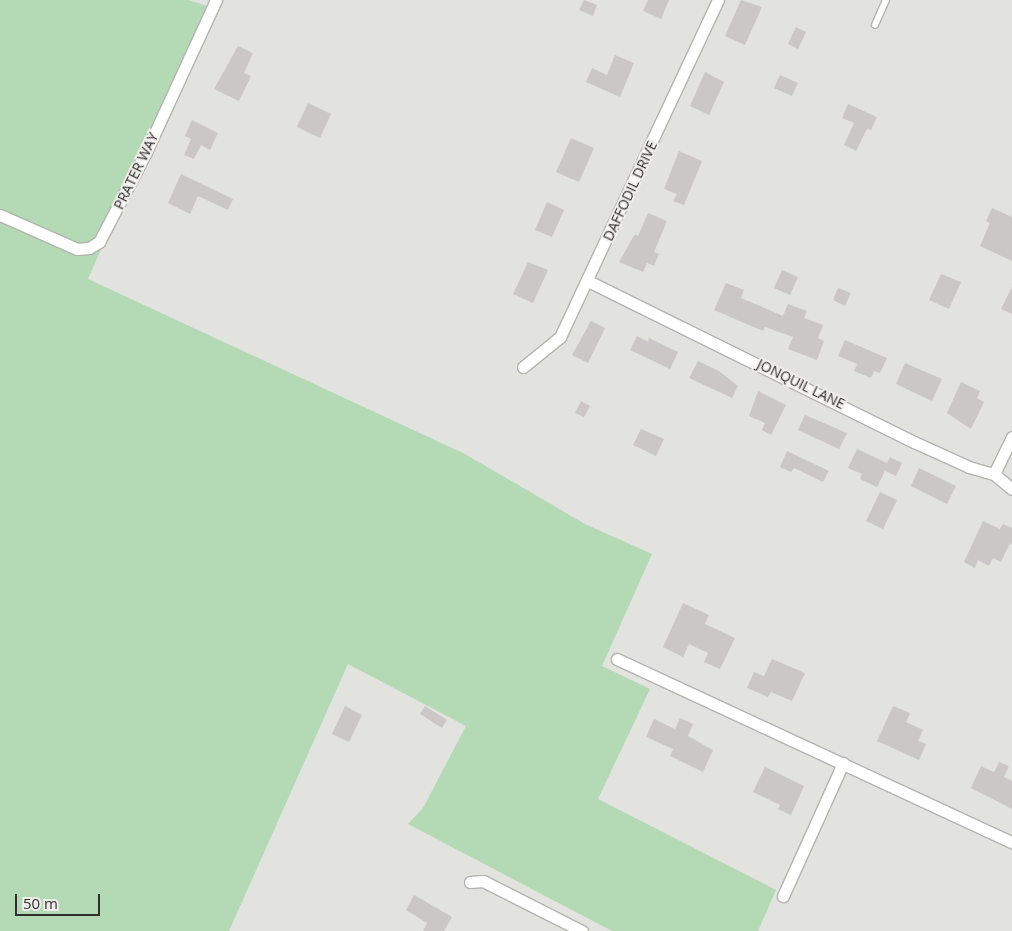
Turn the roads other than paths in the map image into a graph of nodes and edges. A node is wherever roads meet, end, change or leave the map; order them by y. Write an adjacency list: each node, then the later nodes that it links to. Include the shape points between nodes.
1 (216, 0): 5 (street, PRATER WAY, via 146,152 99,242 89,248 77,249)
2 (718, 0): 6 (street, DAFFODIL DRIVE)
3 (886, 0): 4 (lane)
4 (875, 24)
5 (0, 216)
6 (588, 281): 7 (street, DAFFODIL DRIVE, via 560,337); 9 (street, JONQUIL LANE, via 914,442 969,467)
7 (522, 368)
8 (1012, 437): 9 (street)
9 (994, 474): 10 (street, JONQUIL LANE)
10 (1012, 489)
11 (617, 658): 12 (street)
12 (843, 763): 13 (street); 15 (street)
13 (1012, 842)
14 (470, 882): 16 (street, via 483,881)
15 (783, 896)
16 (582, 931)

